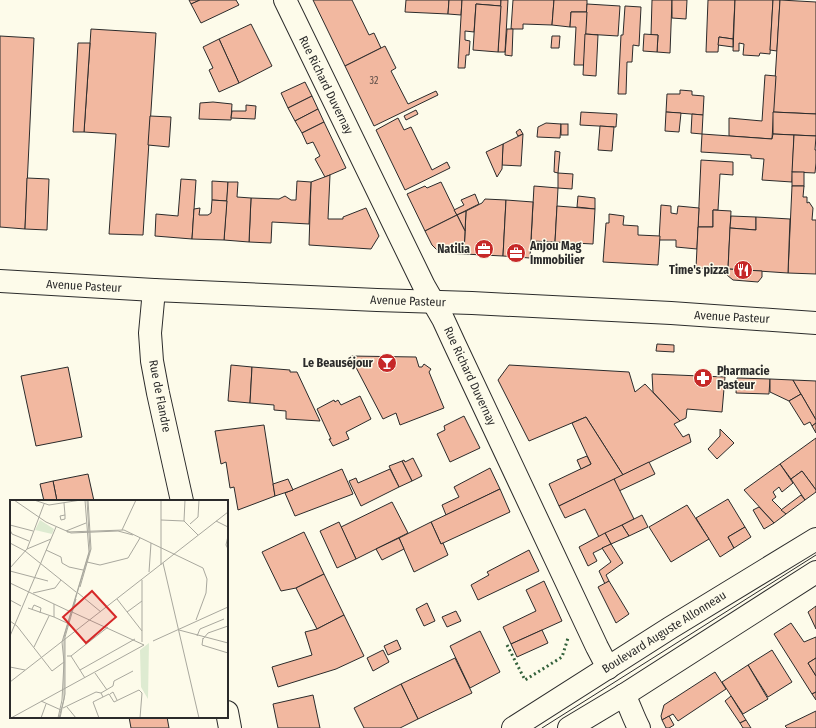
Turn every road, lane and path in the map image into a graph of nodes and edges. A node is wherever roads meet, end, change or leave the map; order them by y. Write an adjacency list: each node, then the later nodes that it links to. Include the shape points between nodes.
1 (285, 0): 4 (street, Rue Richard Duvernay)
2 (0, 281): 3 (street, Avenue Pasteur)
3 (154, 290): 4 (street, Avenue Pasteur); 6 (street, Rue de Flandre, via 150,333 152,361)
4 (433, 302): 5 (street, Avenue Pasteur); 9 (street, Rue Richard Duvernay)
5 (816, 323)
6 (182, 500)
7 (816, 538): 9 (street, Boulevard Auguste Allonneau)
8 (816, 572): 10 (street)
9 (608, 668): 13 (street, Boulevard Auguste Allonneau)
10 (624, 695): 14 (street); 15 (street)
11 (228, 717): 12 (street)
12 (230, 728)
13 (513, 728)
14 (569, 728)
15 (639, 728)

